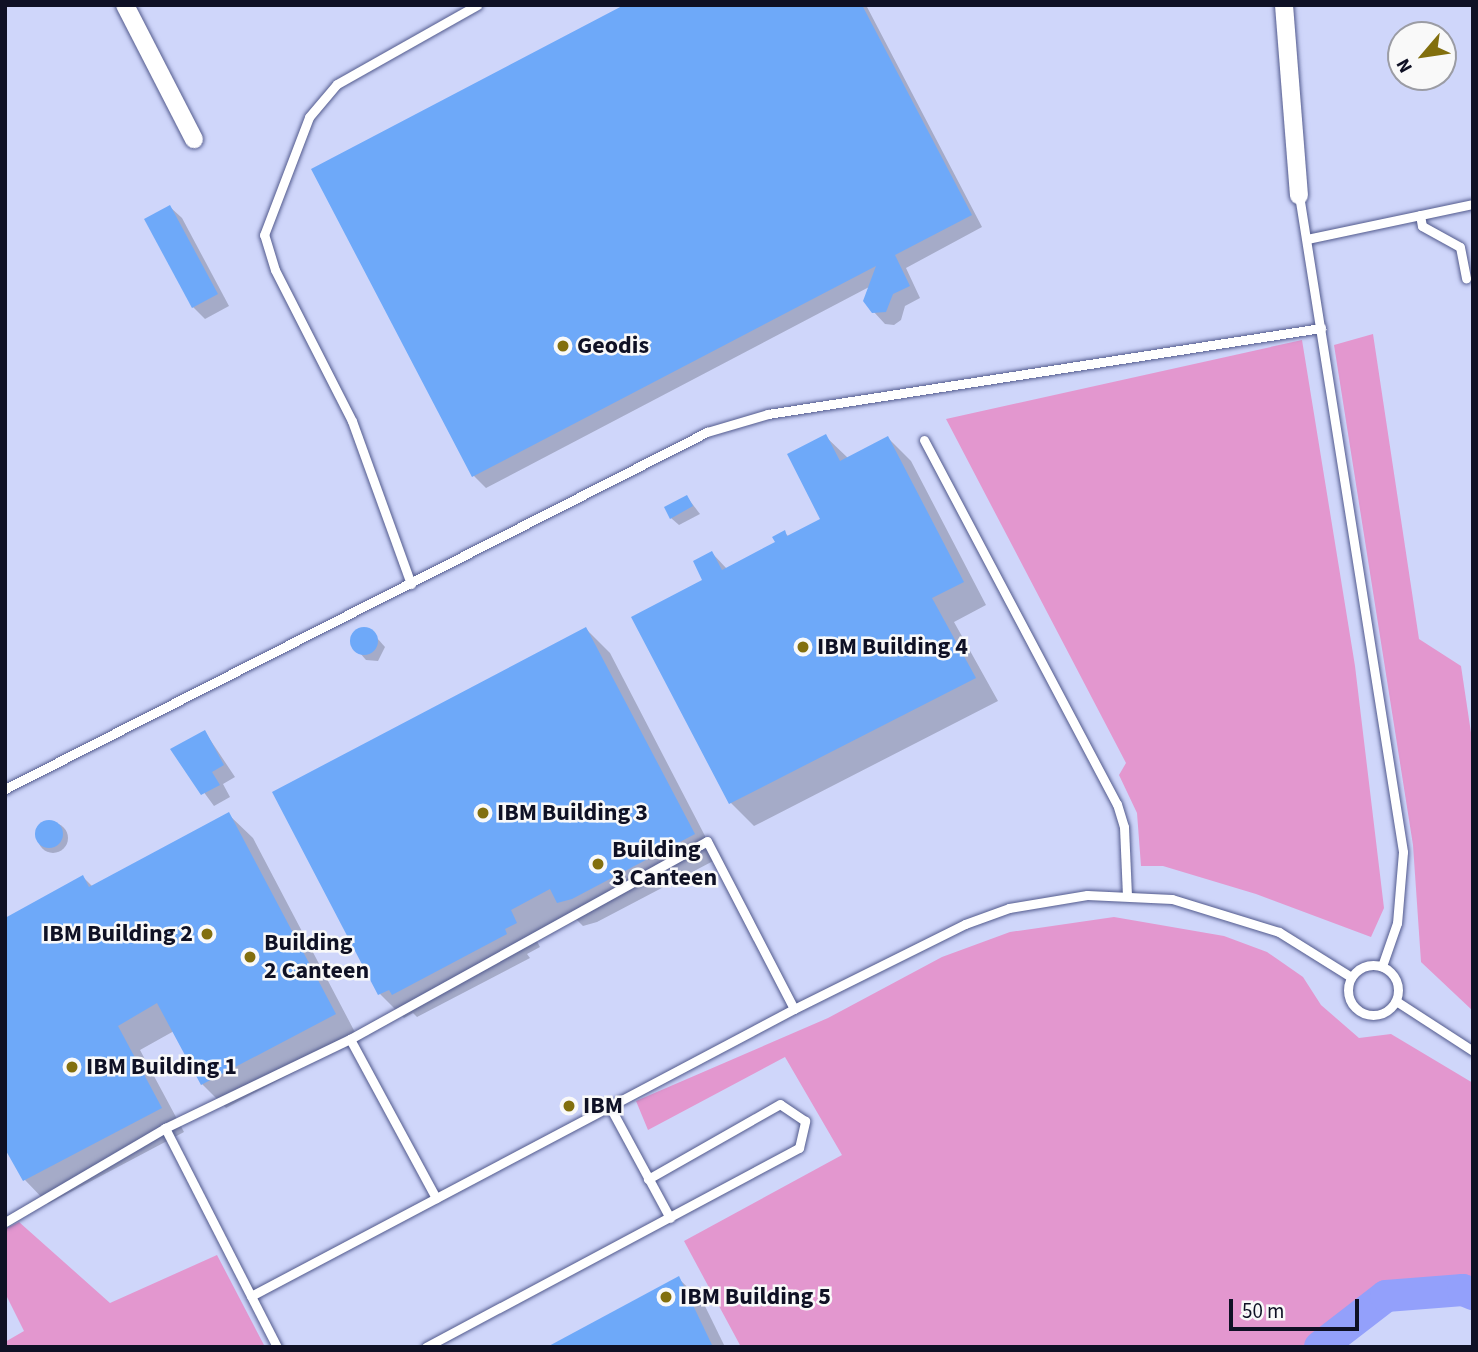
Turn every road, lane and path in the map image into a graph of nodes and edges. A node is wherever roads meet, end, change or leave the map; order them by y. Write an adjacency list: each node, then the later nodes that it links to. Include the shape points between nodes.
1 (125, 5): 4 (street)
2 (477, 5): 14 (lane, via 337,84 309,117 264,235 275,270 352,421)
3 (1284, 5): 5 (street)
4 (194, 139)
5 (1299, 194): 8 (lane)
6 (1473, 204): 7 (lane)
7 (1420, 215): 8 (lane); 10 (lane, via 1422,226)
8 (1307, 239): 12 (lane)
9 (1473, 244): 10 (lane)
10 (1460, 247): 11 (lane)
11 (1466, 278)
12 (1321, 328): 14 (lane, via 768,414 708,432); 17 (lane, via 1403,852 1397,923)
13 (925, 440): 16 (lane, via 1117,804 1124,827)
14 (411, 584): 15 (lane)
15 (5, 789)
16 (1127, 895): 18 (lane, via 1172,899 1279,932); 20 (lane, via 1087,895 1009,908)
17 (1382, 966): 18 (lane, via 1365,966); 19 (lane, via 1398,985)
18 (1352, 977): 19 (lane, via 1348,992 1361,1012 1377,1015)
19 (1396, 1001): 22 (lane)
20 (794, 1009): 21 (lane, via 706,841); 23 (lane)
21 (350, 1039): 24 (lane); 26 (lane)
22 (1473, 1051)
23 (610, 1107): 25 (lane); 26 (lane)
24 (165, 1128): 28 (lane); 29 (lane)
25 (648, 1179): 27 (lane); 27 (lane, via 780,1104 805,1121 799,1148)
26 (436, 1198): 29 (lane)
27 (670, 1217): 31 (lane)
28 (5, 1222)
29 (251, 1296): 30 (lane)
30 (277, 1347)
31 (426, 1347)

